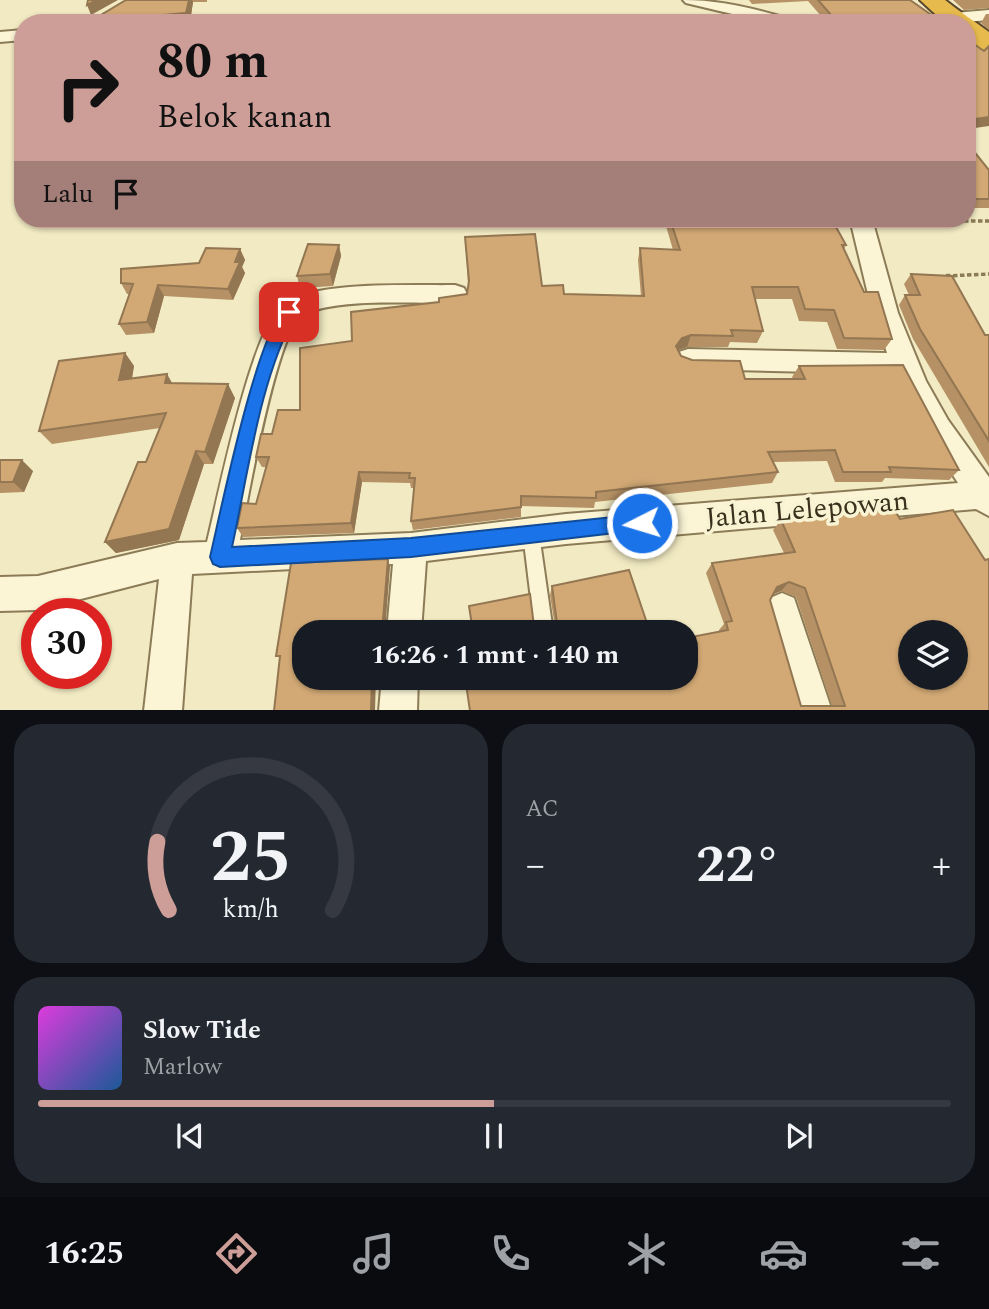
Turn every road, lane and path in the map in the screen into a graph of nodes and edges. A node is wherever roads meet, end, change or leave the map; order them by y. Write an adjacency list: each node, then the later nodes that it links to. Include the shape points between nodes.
1 (691, 0): 3 (street)
2 (932, 0): 4 (highway)
3 (756, 14)
4 (950, 14)
5 (857, 228): 10 (street)
6 (989, 274): 7 (path)
7 (938, 276)
8 (455, 295): 14 (street, via 332,299 289,312 277,330 254,409)
9 (688, 359): 10 (street)
10 (904, 364): 11 (street, via 941,434)
11 (987, 497): 12 (street, Jalan Lelepowan)
12 (531, 534): 13 (street, Jalan Lelepowan); 19 (lane)
13 (411, 548): 14 (street, Jalan Lelepowan); 18 (street)
14 (220, 557): 15 (street, Jalan Lelepowan)
15 (177, 559): 16 (street, Jalan Lelepowan, via 38,593); 21 (street)
16 (0, 594)
17 (782, 610): 23 (street)
18 (405, 620)
19 (542, 620)
20 (399, 690): 22 (street)
21 (163, 710)
22 (398, 710)
23 (813, 710)

